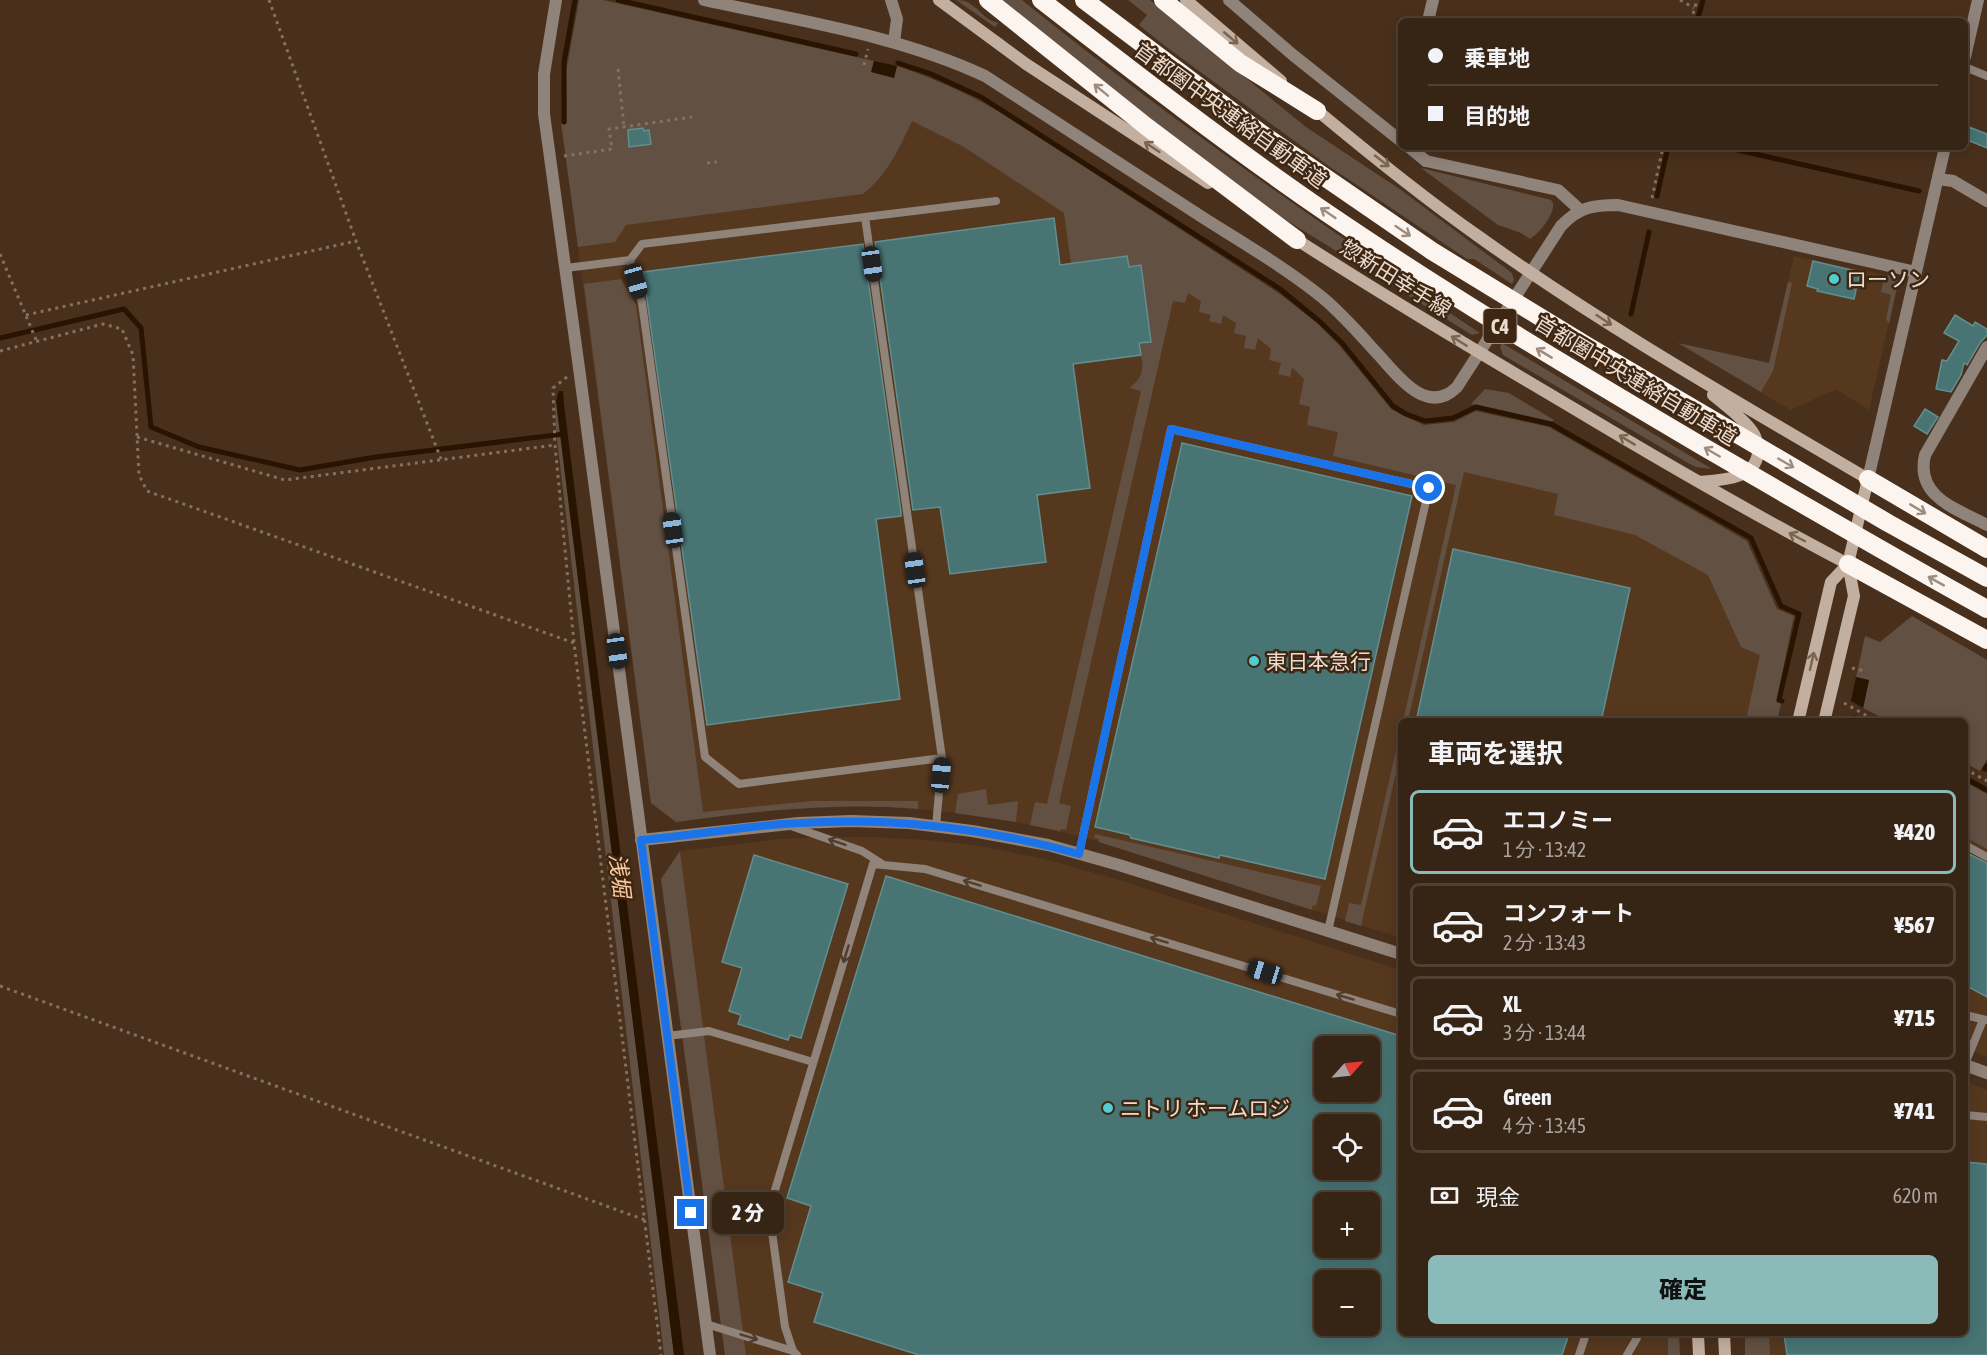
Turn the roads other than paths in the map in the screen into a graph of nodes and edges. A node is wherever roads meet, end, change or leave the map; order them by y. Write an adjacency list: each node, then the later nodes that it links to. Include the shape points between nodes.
1 (556, 0): 29 (street, via 544,74 544,114)
2 (704, 0): 14 (street)
3 (891, 0): 14 (street, via 897,19)
4 (939, 0): 27 (main road, 惣新田幸手線, one-way to 4, via 1026,64)
5 (988, 0): 27 (highway, one-way to 5)
6 (1041, 0): 41 (highway, 首都圏中央連絡自動車道 / C4, one-way to 6, via 1590,380 1456,298 1172,102)
7 (1084, 0): 40 (highway, 首都圏中央連絡自動車道 / C4, one-way to 40, via 1262,134 1432,251 1589,347)
8 (1163, 0): 18 (highway, via 1240,63)
9 (1186, 0): 18 (main road, one-way to 18)
10 (1229, 0): 19 (street)
11 (1433, 0): 13 (street)
12 (1978, 0): 15 (street)
13 (1429, 18)
14 (894, 42): 33 (street, via 952,60 985,76 1297,278 1345,318 1410,389 1437,397 1450,393)
15 (1968, 44)
16 (1968, 68): 17 (lane)
17 (1987, 76)
18 (1317, 111): 30 (main road, one-way to 30, via 1430,201)
19 (1398, 137)
20 (1414, 150): 25 (street, via 1426,160 1558,190)
21 (1944, 150): 22 (street)
22 (1938, 179): 24 (street, via 1953,181); 31 (street)
23 (996, 201): 26 (lane)
24 (1987, 201)
25 (1580, 210): 30 (street, via 1561,226); 31 (street, via 1618,205)
26 (865, 217): 28 (lane, via 642,244); 47 (lane)
27 (1297, 240): 33 (main road, 惣新田幸手線, one-way to 27)
28 (630, 260): 29 (lane); 47 (lane, via 642,303 705,758 739,784)
29 (566, 268): 50 (street)
30 (1531, 272): 33 (street); 34 (main road, one-way to 34)
31 (1916, 272): 35 (street)
32 (1987, 347): 37 (street, via 1924,455 1922,468 1929,489 1938,498)
33 (1480, 353): 36 (main road, 惣新田幸手線, one-way to 33)
34 (1687, 373): 35 (main road); 36 (main road, via 1752,430 1757,441 1756,460 1751,468 1739,476)
35 (1868, 479): 38 (highway, one-way to 38); 39 (main road)
36 (1699, 482): 39 (main road, 惣新田幸手線, one-way to 36)
37 (1987, 525)
38 (1987, 549)
39 (1848, 564): 42 (highway); 45 (main road, one-way to 39, via 1831,582); 46 (main road, via 1854,596)
40 (1987, 578)
41 (1987, 609)
42 (1967, 628): 43 (lane); 44 (highway)
43 (1987, 630)
44 (1987, 640)
45 (1799, 718)
46 (1825, 718)
47 (942, 758): 49 (lane)
48 (785, 824): 49 (street, via 851,821); 50 (street); 54 (lane, one-way to 48, via 862,851)
49 (936, 827): 52 (street, via 1048,845)
50 (641, 840): 60 (street)
51 (1968, 847): 53 (lane)
52 (1079, 854): 55 (street); 55 (lane, via 1171,429 1429,488)
53 (1987, 857)
54 (885, 866): 57 (lane, one-way to 54, via 926,869); 62 (lane, one-way to 62, via 873,864)
55 (1328, 931): 56 (street)
56 (1398, 953)
57 (1398, 1013)
58 (1968, 1016): 59 (lane)
59 (1985, 1020): 61 (lane)
60 (667, 1036): 62 (lane, via 709,1031); 67 (street)
61 (1968, 1057)
62 (813, 1062): 72 (lane, via 769,1210 785,1327)
63 (1968, 1065): 64 (street)
64 (1987, 1073)
65 (1968, 1115): 66 (lane)
66 (1987, 1117)
67 (706, 1324): 72 (lane, one-way to 72); 73 (street)
68 (1585, 1336): 74 (lane)
69 (1637, 1336): 75 (lane)
70 (1698, 1336): 76 (main road)
71 (1724, 1336): 77 (main road)
72 (795, 1353)
73 (710, 1355)
74 (1579, 1355)
75 (1627, 1355)
76 (1699, 1355)
77 (1725, 1355)

